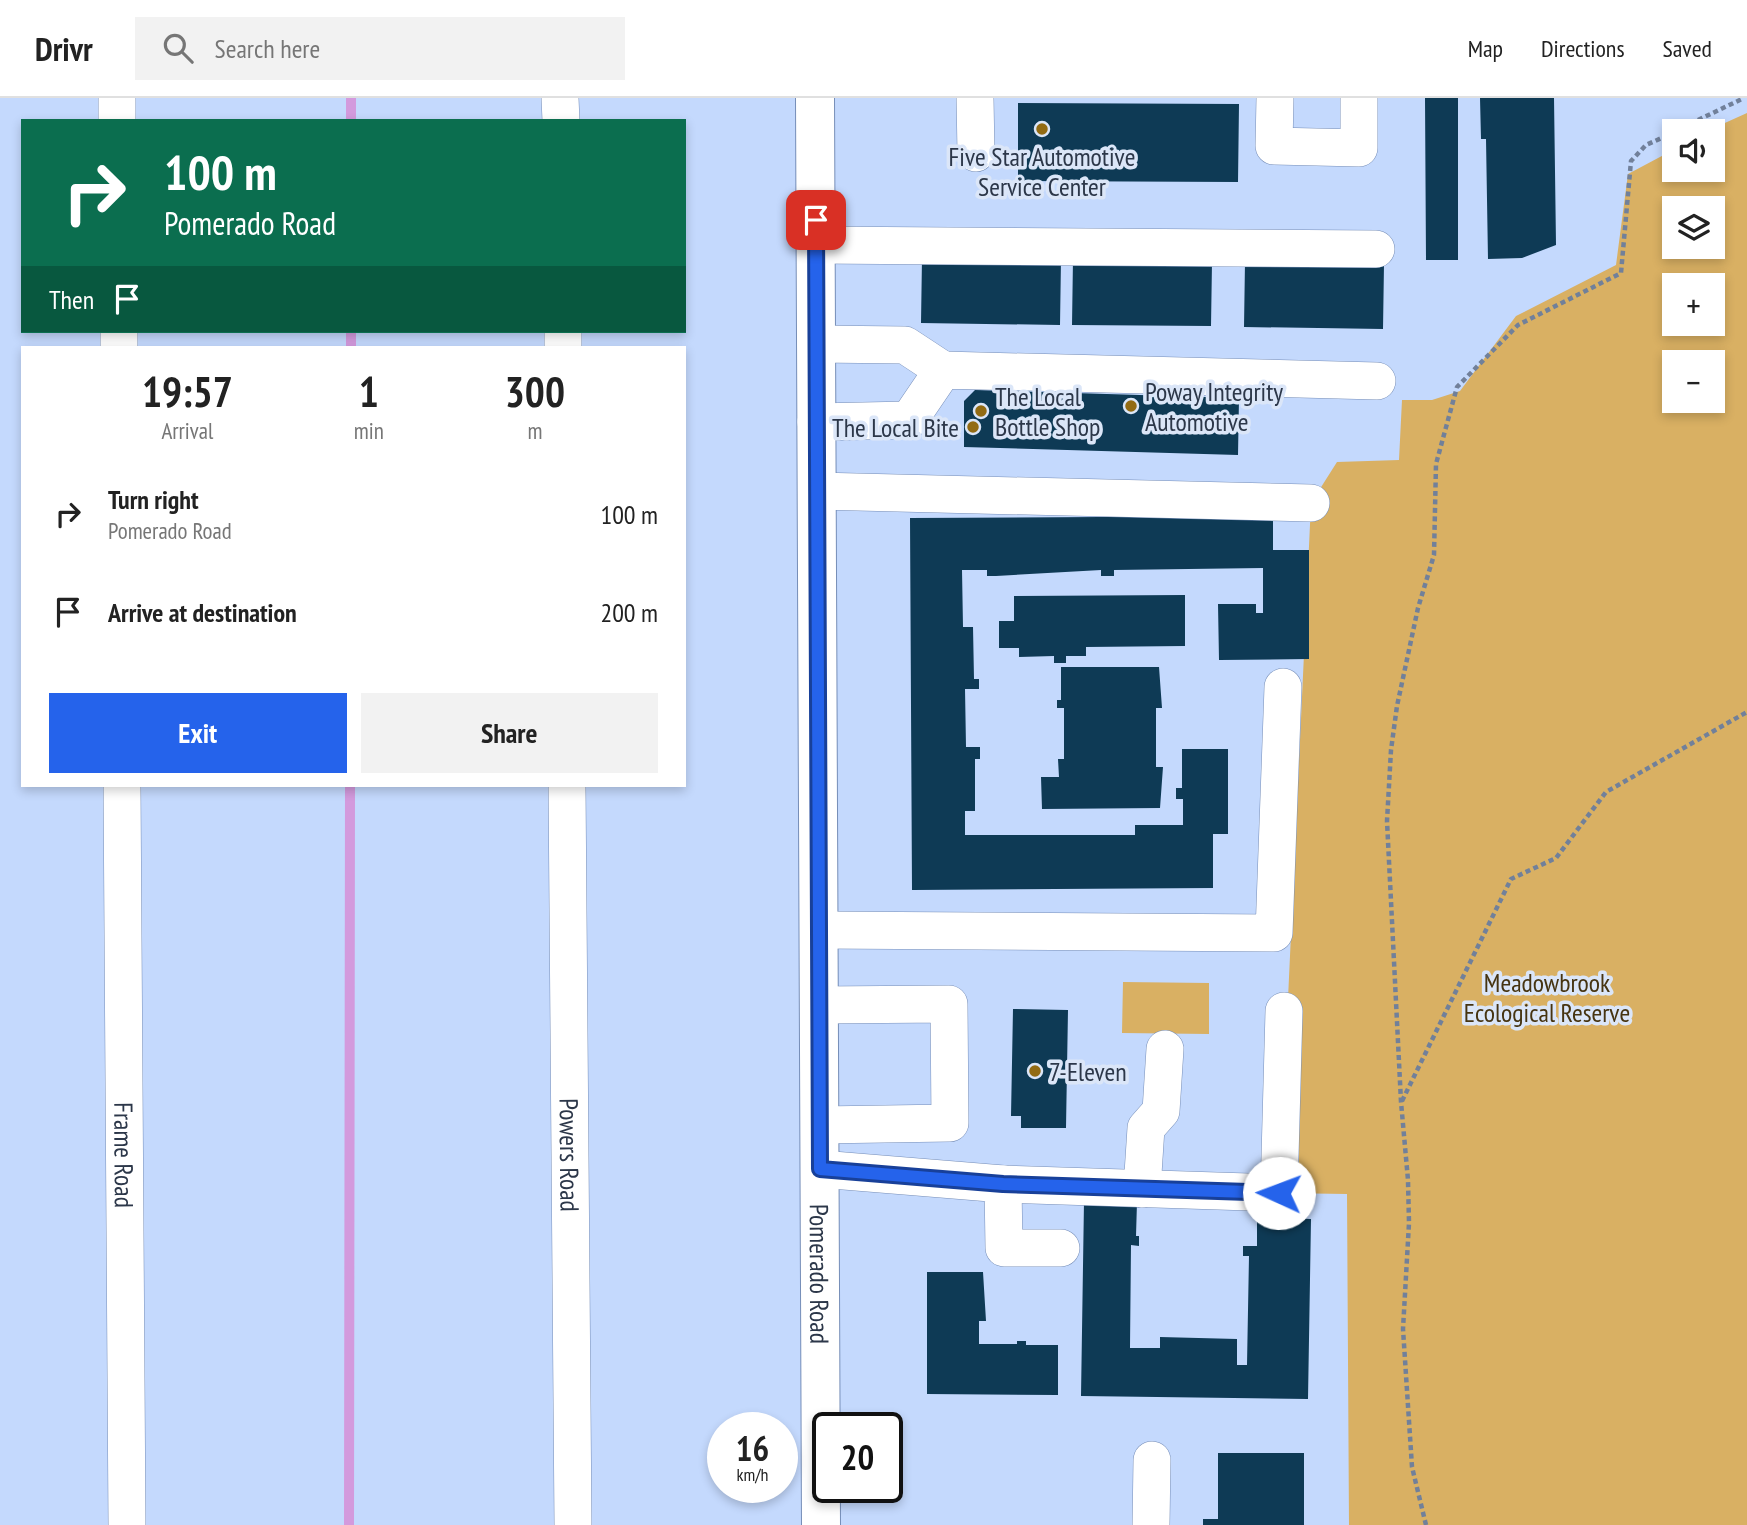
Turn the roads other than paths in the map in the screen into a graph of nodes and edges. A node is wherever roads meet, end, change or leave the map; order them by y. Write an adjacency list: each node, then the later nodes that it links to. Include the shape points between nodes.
1 (117, 98): 7 (street)
2 (560, 98): 8 (street)
3 (815, 98): 10 (main road, Pomerado Road)
4 (975, 98): 9 (street)
5 (1275, 98): 6 (street, via 1274,146 1359,148)
6 (1359, 98)
7 (117, 119)
8 (561, 119)
9 (976, 153)
10 (816, 245): 11 (street); 12 (main road, Pomerado Road)
11 (1376, 249)
12 (816, 344): 13 (street, via 905,345); 15 (main road, Pomerado Road)
13 (943, 370): 14 (street); 15 (street, via 909,420)
14 (1377, 381)
15 (816, 422): 16 (main road, Pomerado Road)
16 (817, 491): 17 (street); 21 (main road, Pomerado Road)
17 (1311, 503)
18 (1283, 687): 21 (street, via 1274,933)
19 (122, 787): 31 (street, Frame Road)
20 (567, 787): 32 (street, Powers Road)
21 (819, 930): 22 (main road, Pomerado Road)
22 (819, 1005): 25 (main road, Pomerado Road); 25 (street, via 949,1004 950,1110 950,1123)
23 (1284, 1012): 28 (street, via 1279,1193)
24 (1165, 1049): 28 (street, via 1161,1111 1146,1128)
25 (820, 1125): 26 (main road, Pomerado Road)
26 (820, 1169): 27 (street); 33 (main road, Pomerado Road)
27 (1003, 1184): 28 (street); 29 (street, via 1004,1248)
28 (1142, 1189)
29 (1061, 1248)
30 (1152, 1460): 34 (street)
31 (127, 1525)
32 (573, 1525)
33 (821, 1525)
34 (1151, 1525)

